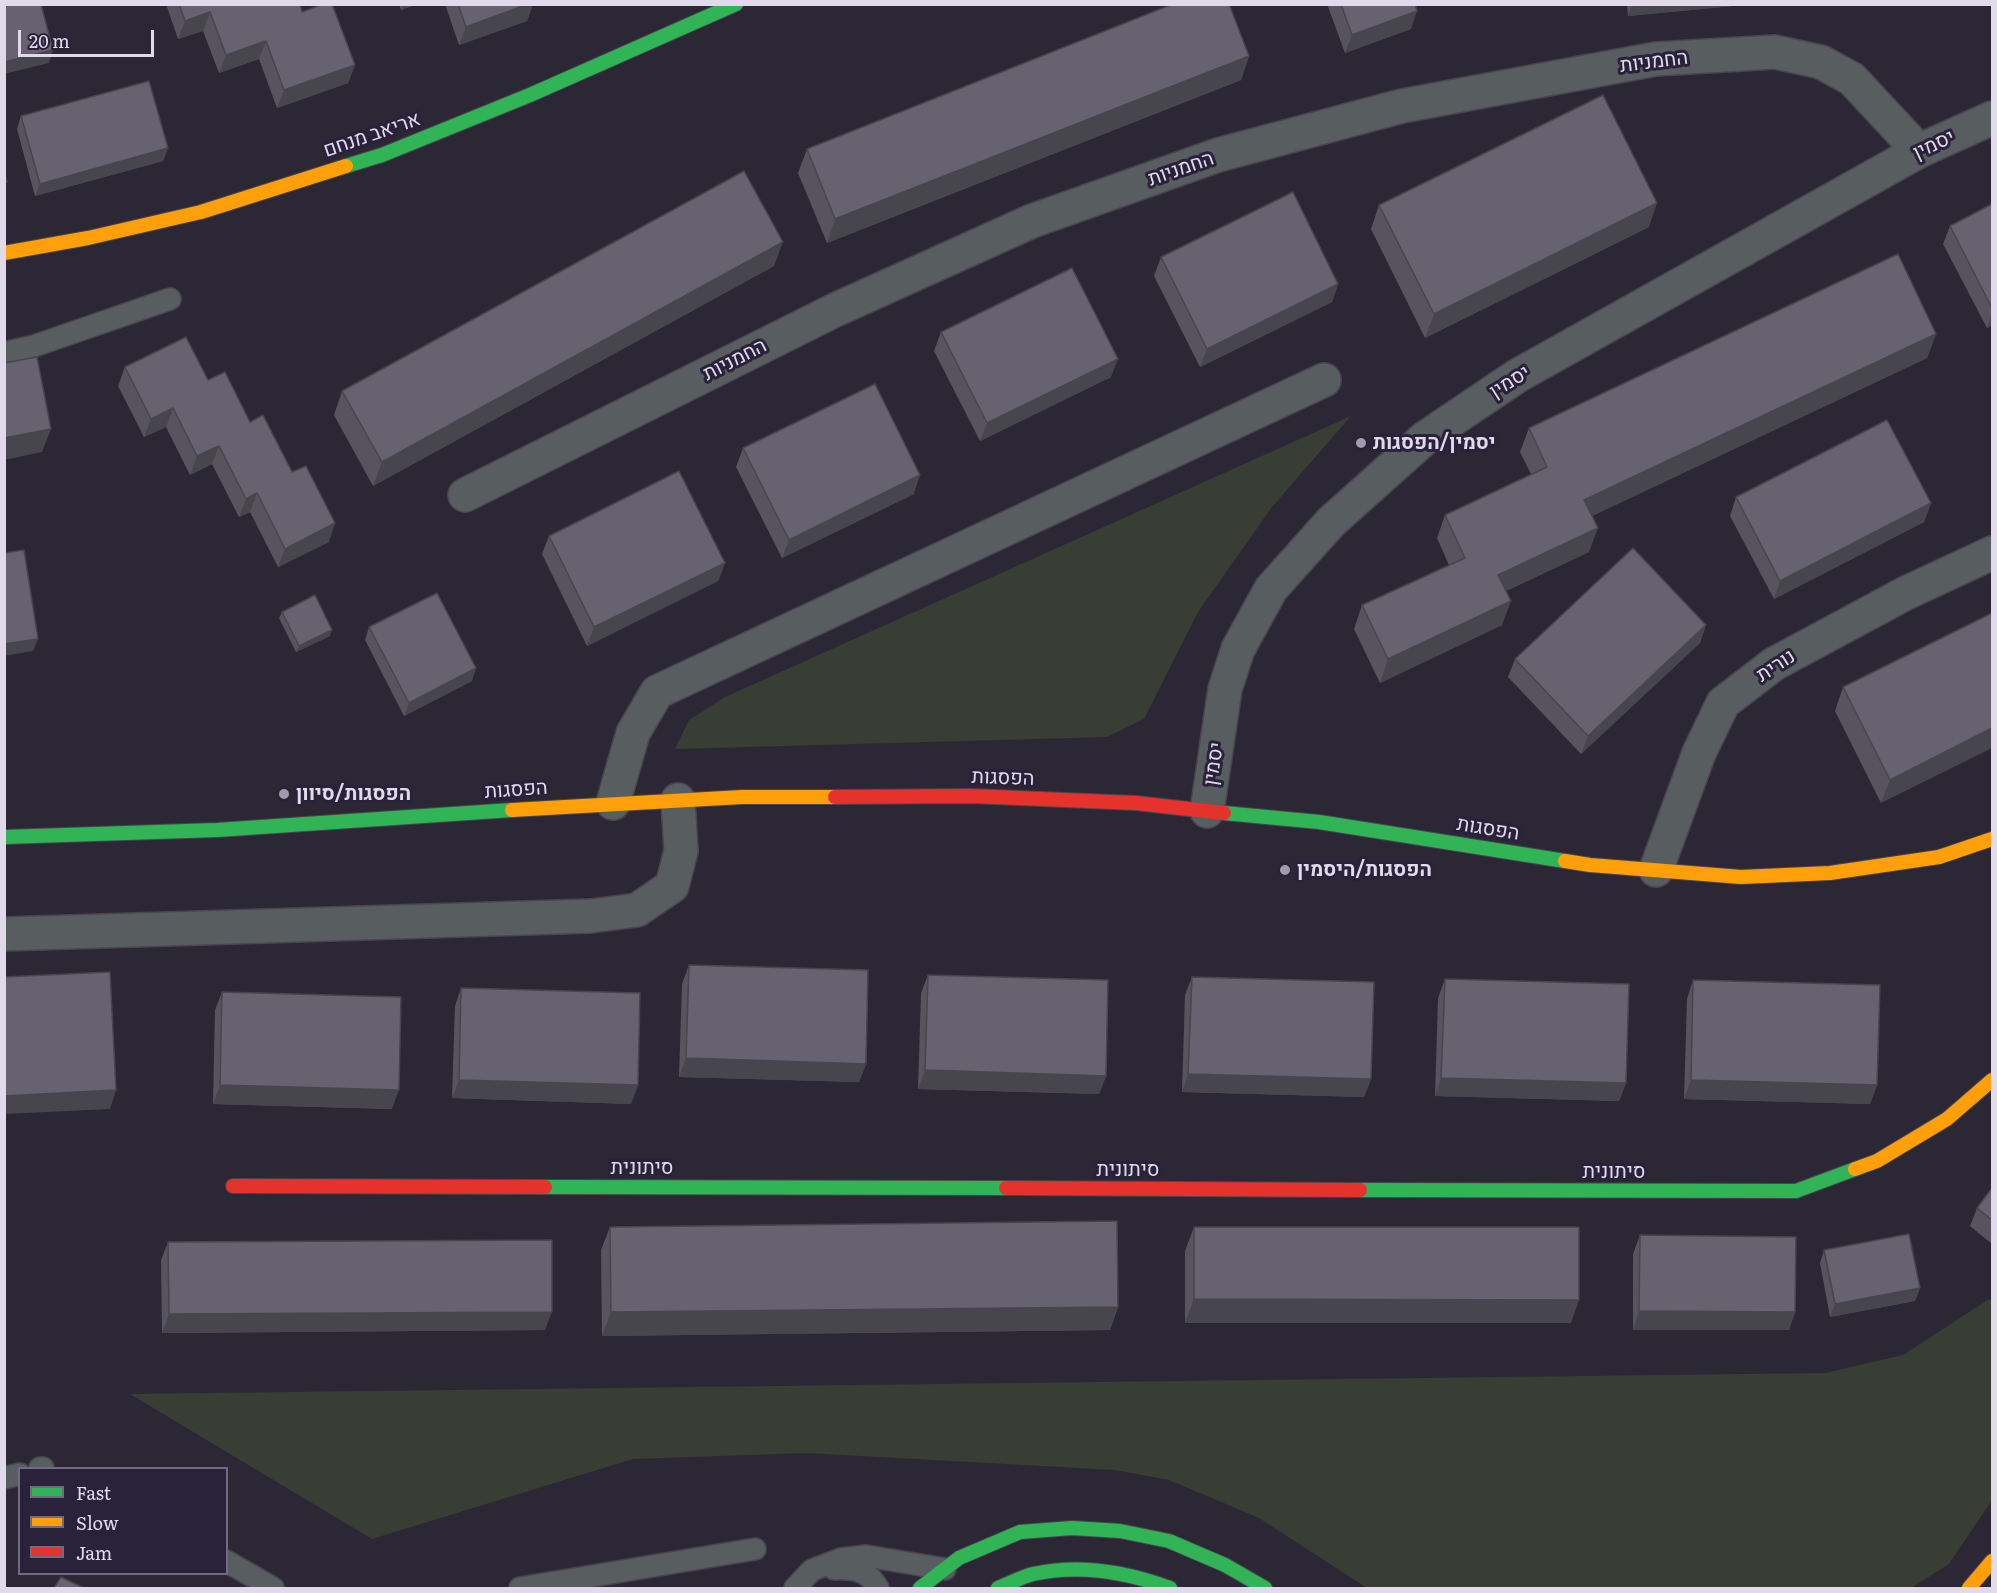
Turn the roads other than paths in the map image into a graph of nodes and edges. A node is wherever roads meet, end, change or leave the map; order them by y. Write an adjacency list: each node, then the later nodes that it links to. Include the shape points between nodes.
1 (736, 4): 4 (street, אריאב מנחם, via 531,95 382,155 201,212)
2 (1992, 118): 3 (street, יסמין)
3 (1919, 151): 8 (street, החמניות, via 1852,79 1821,62 1775,52 1656,58 1402,106 1218,156 1032,221 835,310); 12 (street, יסמין, via 1517,376 1425,438 1331,522 1271,589 1238,649 1226,688)
4 (4, 253)
5 (170, 299): 6 (lane)
6 (4, 353)
7 (1324, 380): 11 (street, via 657,692 633,734)
8 (465, 495)
9 (1992, 554): 15 (street, נורית, via 1906,593 1774,664 1724,703 1699,753)
10 (678, 800): 11 (street, הפסגות); 12 (street, הפסגות, via 971,796 1136,803); 16 (street, via 681,851 672,886 636,909 591,916)
11 (613, 803): 13 (street, הפסגות, via 217,830)
12 (1207, 811): 15 (street, הפסגות, via 1319,822 1590,864)
13 (4, 837)
14 (1992, 839): 15 (street, הפסגות, via 1939,857 1830,873 1741,877)
15 (1656, 870)
16 (4, 934)
17 (1992, 1080): 18 (street, סיתונית, via 1947,1119 1877,1161 1796,1191)
18 (233, 1186)
19 (755, 1549): 25 (lane)
20 (1992, 1561): 32 (street)
21 (228, 1562): 24 (lane)
22 (945, 1569): 23 (lane, via 866,1556 842,1559); 28 (street); 31 (street, via 959,1558 1020,1532 1108,1530 1169,1541 1225,1565)
23 (812, 1570): 26 (lane); 27 (lane, via 847,1568 864,1572)
24 (273, 1588)
25 (520, 1588)
26 (795, 1588)
27 (878, 1588)
28 (920, 1588)
29 (998, 1588): 30 (street, via 1031,1575 1073,1570 1114,1573)
30 (1170, 1588)
31 (1265, 1588)
32 (1969, 1588)

